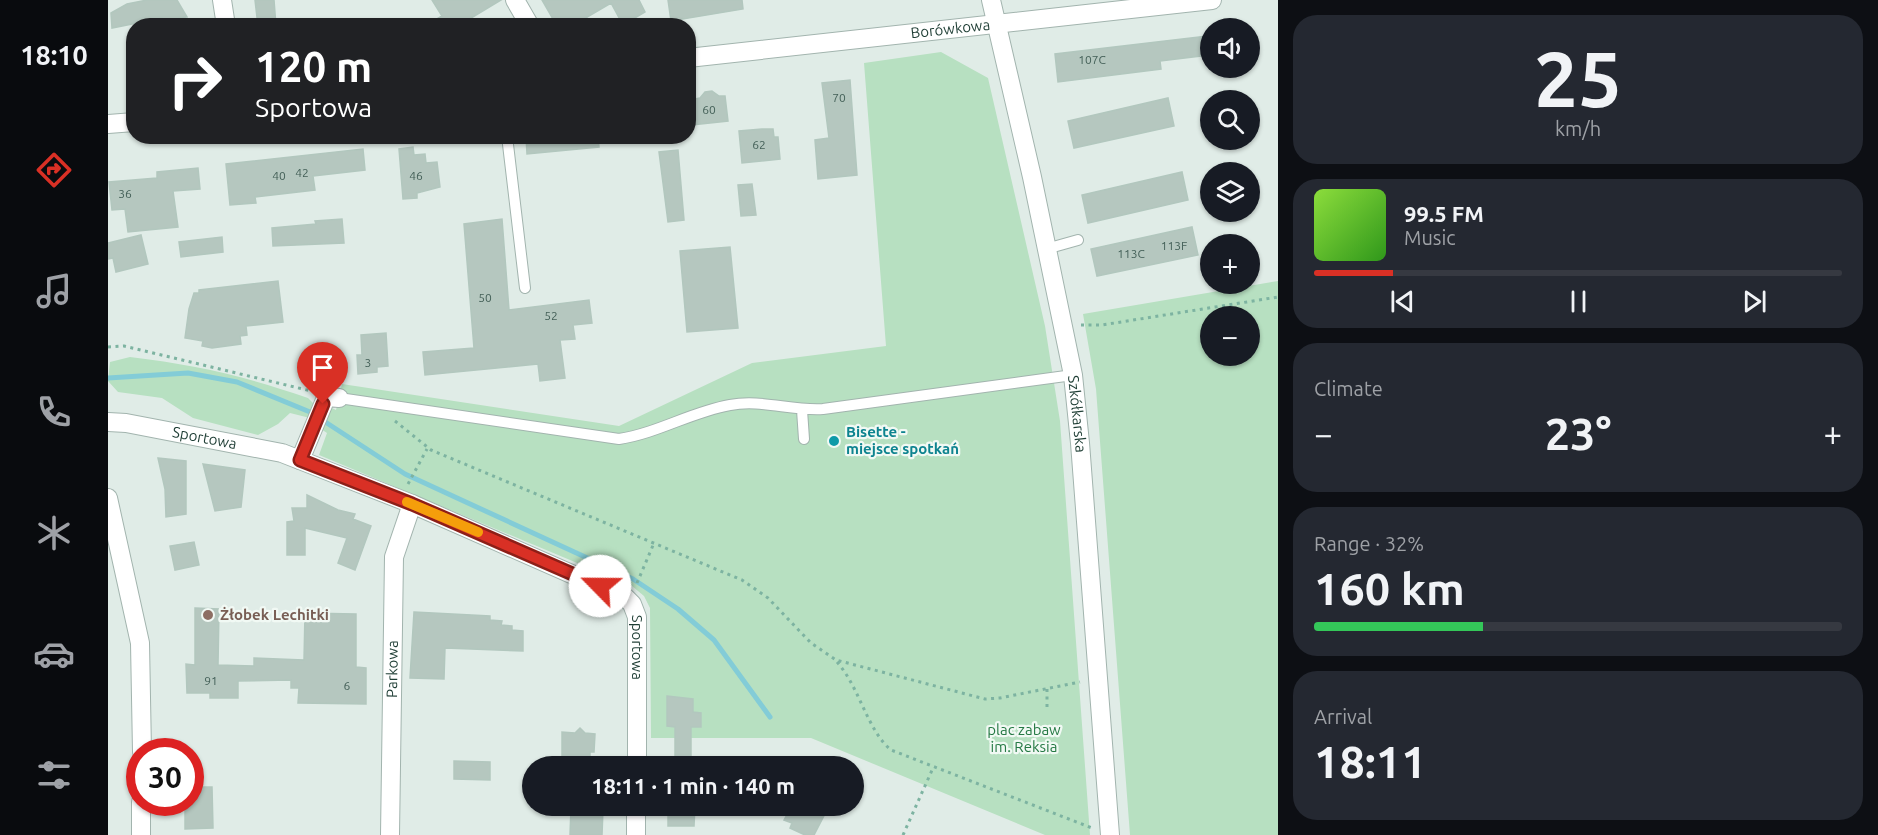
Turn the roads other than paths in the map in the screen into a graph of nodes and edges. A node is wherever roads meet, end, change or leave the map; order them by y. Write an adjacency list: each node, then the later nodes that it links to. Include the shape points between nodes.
1 (222, 0): 5 (street)
2 (515, 0): 6 (street)
3 (990, 0): 7 (street, Szkółkarska)
4 (1212, 0): 7 (street, Borówkowa)
5 (225, 18)
6 (525, 18)
7 (997, 24): 8 (street, Borówkowa); 13 (street, Szkółkarska)
8 (696, 57)
9 (126, 123): 10 (street)
10 (108, 124)
11 (508, 144): 14 (lane)
12 (1078, 240): 13 (lane)
13 (1046, 249): 15 (street, Szkółkarska)
14 (525, 288)
15 (1072, 375): 17 (lane); 30 (street, Szkółkarska)
16 (330, 399): 17 (lane, via 619,439 730,405 759,403); 20 (street)
17 (802, 410): 19 (lane)
18 (108, 422): 20 (street, Sportowa, via 261,448)
19 (804, 439)
20 (300, 460): 21 (street, Sportowa)
21 (409, 496): 24 (street, Sportowa, via 621,595 632,604 637,617); 28 (street, Parkowa, via 394,556)
22 (108, 498): 23 (street, via 140,643)
23 (142, 738)
24 (636, 756)
25 (141, 816): 27 (street)
26 (636, 816): 29 (street)
27 (141, 835)
28 (390, 835)
29 (636, 835)
30 (1110, 835)

